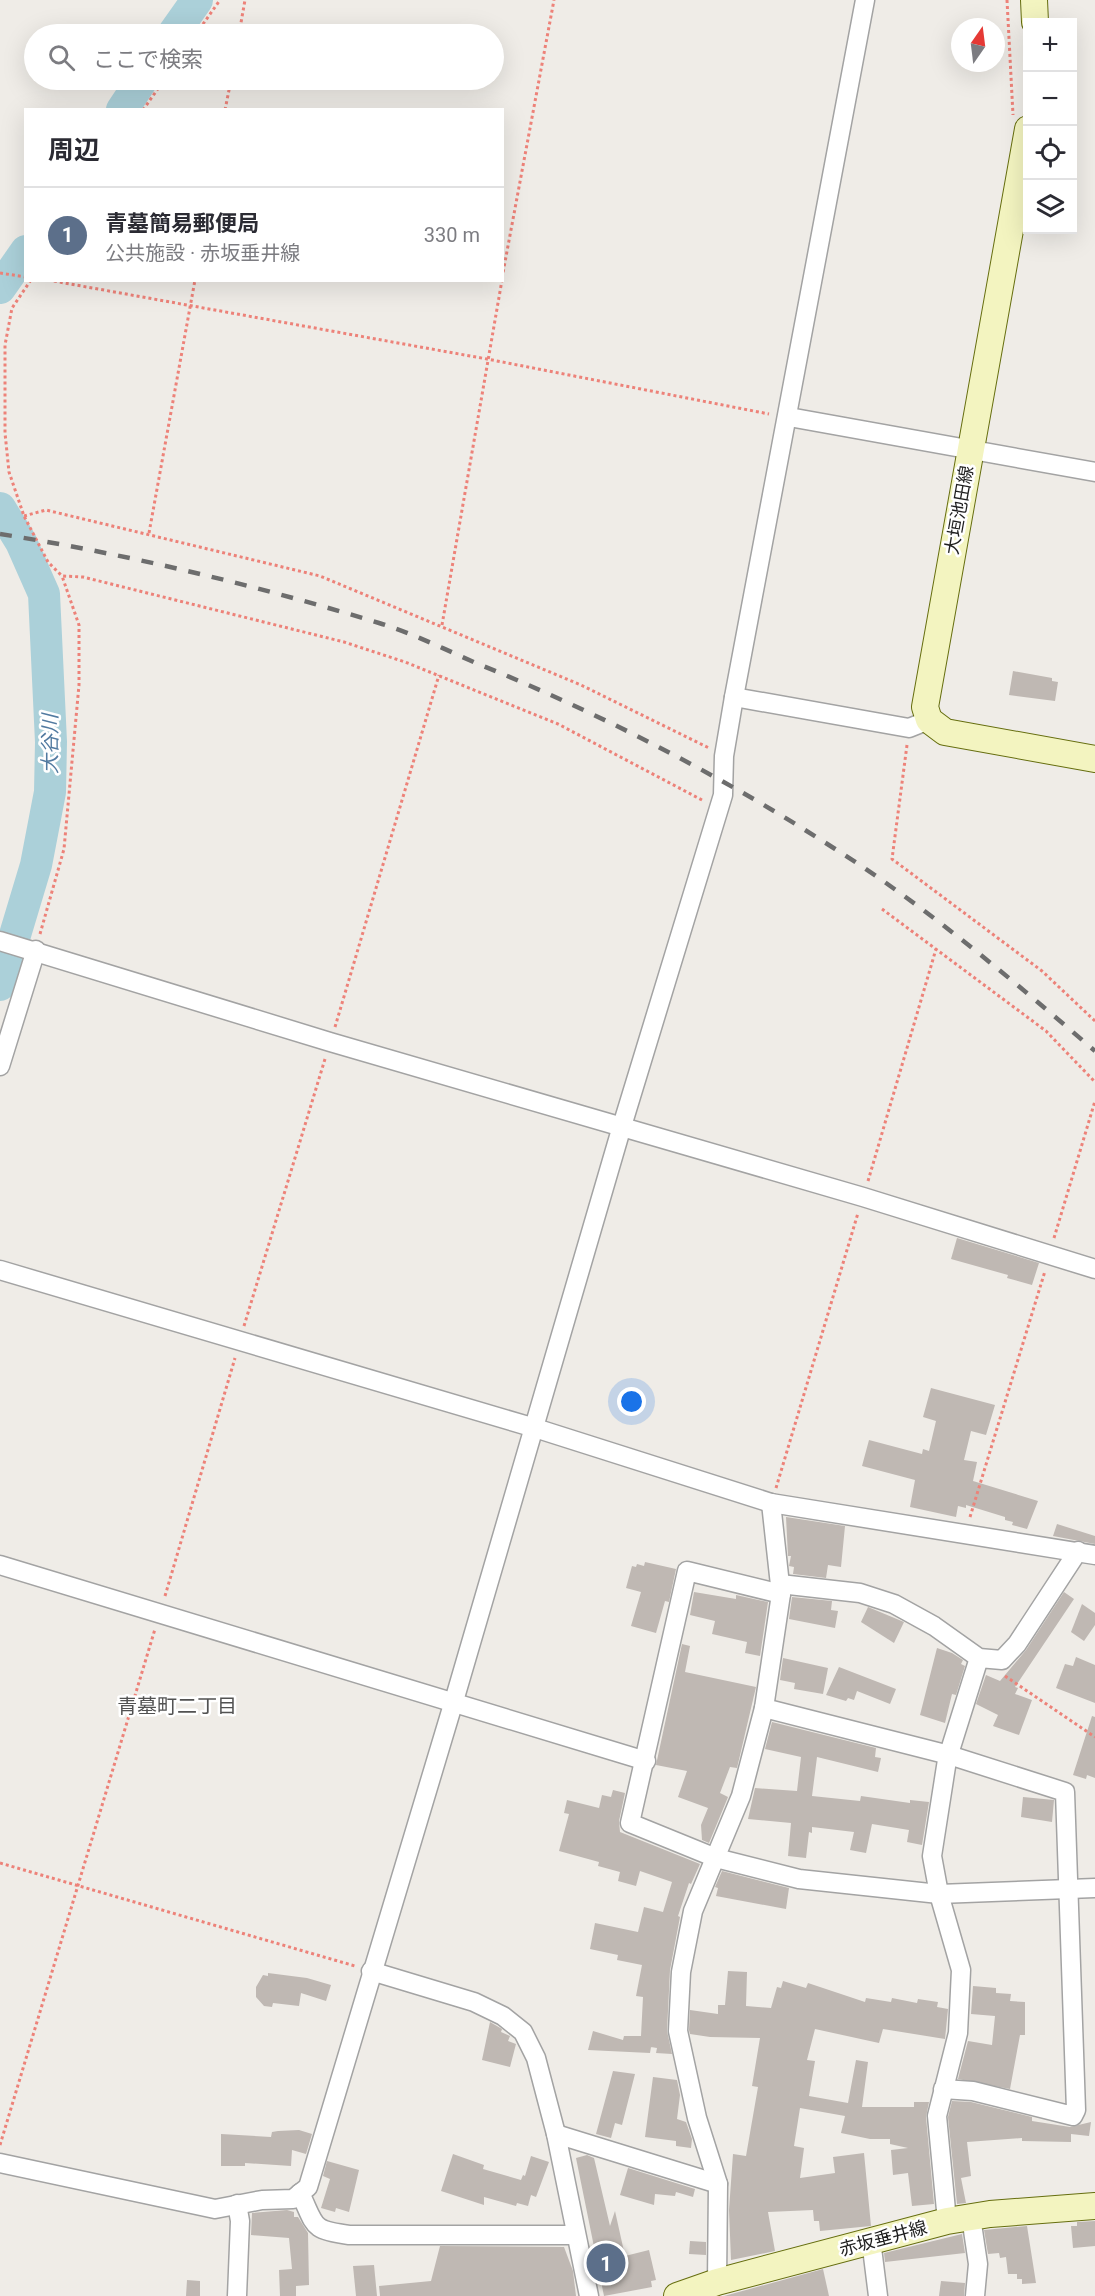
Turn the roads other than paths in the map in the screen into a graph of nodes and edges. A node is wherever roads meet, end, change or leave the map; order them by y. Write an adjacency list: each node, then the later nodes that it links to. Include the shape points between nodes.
1 (865, 0): 5 (street)
2 (1034, 0): 3 (main road)
3 (1035, 18)
4 (1023, 151): 6 (main road, 大垣池田線)
5 (789, 417): 6 (street); 8 (street)
6 (969, 449): 7 (street); 9 (main road, 大垣池田線)
7 (1095, 472)
8 (734, 697): 9 (street); 14 (street, via 724,756 723,795)
9 (919, 724): 10 (main road)
10 (1095, 759)
11 (0, 940): 12 (street)
12 (32, 949): 13 (street); 14 (street, via 330,1042)
13 (0, 1066)
14 (622, 1126): 15 (street); 17 (street)
15 (1095, 1269)
16 (0, 1270): 17 (street)
17 (534, 1428): 18 (street); 23 (street)
18 (771, 1503): 19 (street); 21 (street)
19 (1086, 1553): 22 (street, via 1002,1660)
20 (0, 1565): 23 (street)
21 (780, 1589): 22 (street, via 860,1593 894,1604); 24 (street); 26 (street, via 687,1571)
22 (979, 1658): 25 (street)
23 (454, 1701): 26 (street); 31 (street)
24 (764, 1708): 25 (street); 27 (street, via 741,1796)
25 (949, 1755): 28 (street, via 1065,1792); 30 (street, via 932,1856)
26 (646, 1761): 27 (street, via 630,1823)
27 (716, 1858): 30 (street, via 799,1879); 35 (street, via 693,1911 681,1972 678,2031)
28 (1069, 1888): 29 (street); 30 (street); 32 (street, via 1077,2110 1072,2116 973,2091)
29 (1095, 1888)
30 (939, 1894): 32 (street, via 961,1970 958,2033)
31 (371, 1971): 33 (street, via 474,2002 503,2016 523,2032 536,2058); 36 (street, via 308,2187)
32 (944, 2089): 39 (street, via 937,2116)
33 (556, 2134): 35 (street); 40 (street)
34 (0, 2163): 37 (street, via 215,2208)
35 (718, 2184): 42 (street)
36 (300, 2193): 37 (street, via 293,2199); 40 (street, via 323,2232)
37 (237, 2204): 43 (street)
38 (1095, 2206): 39 (main road, 赤坂垂井線)
39 (959, 2219): 41 (main road, 赤坂垂井線); 47 (street, via 978,2265)
40 (574, 2235): 44 (street)
41 (871, 2240): 42 (main road, 赤坂垂井線); 46 (street)
42 (717, 2282): 45 (main road, 赤坂垂井線)
43 (237, 2296)
44 (589, 2296)
45 (677, 2296)
46 (878, 2296)
47 (975, 2296)

